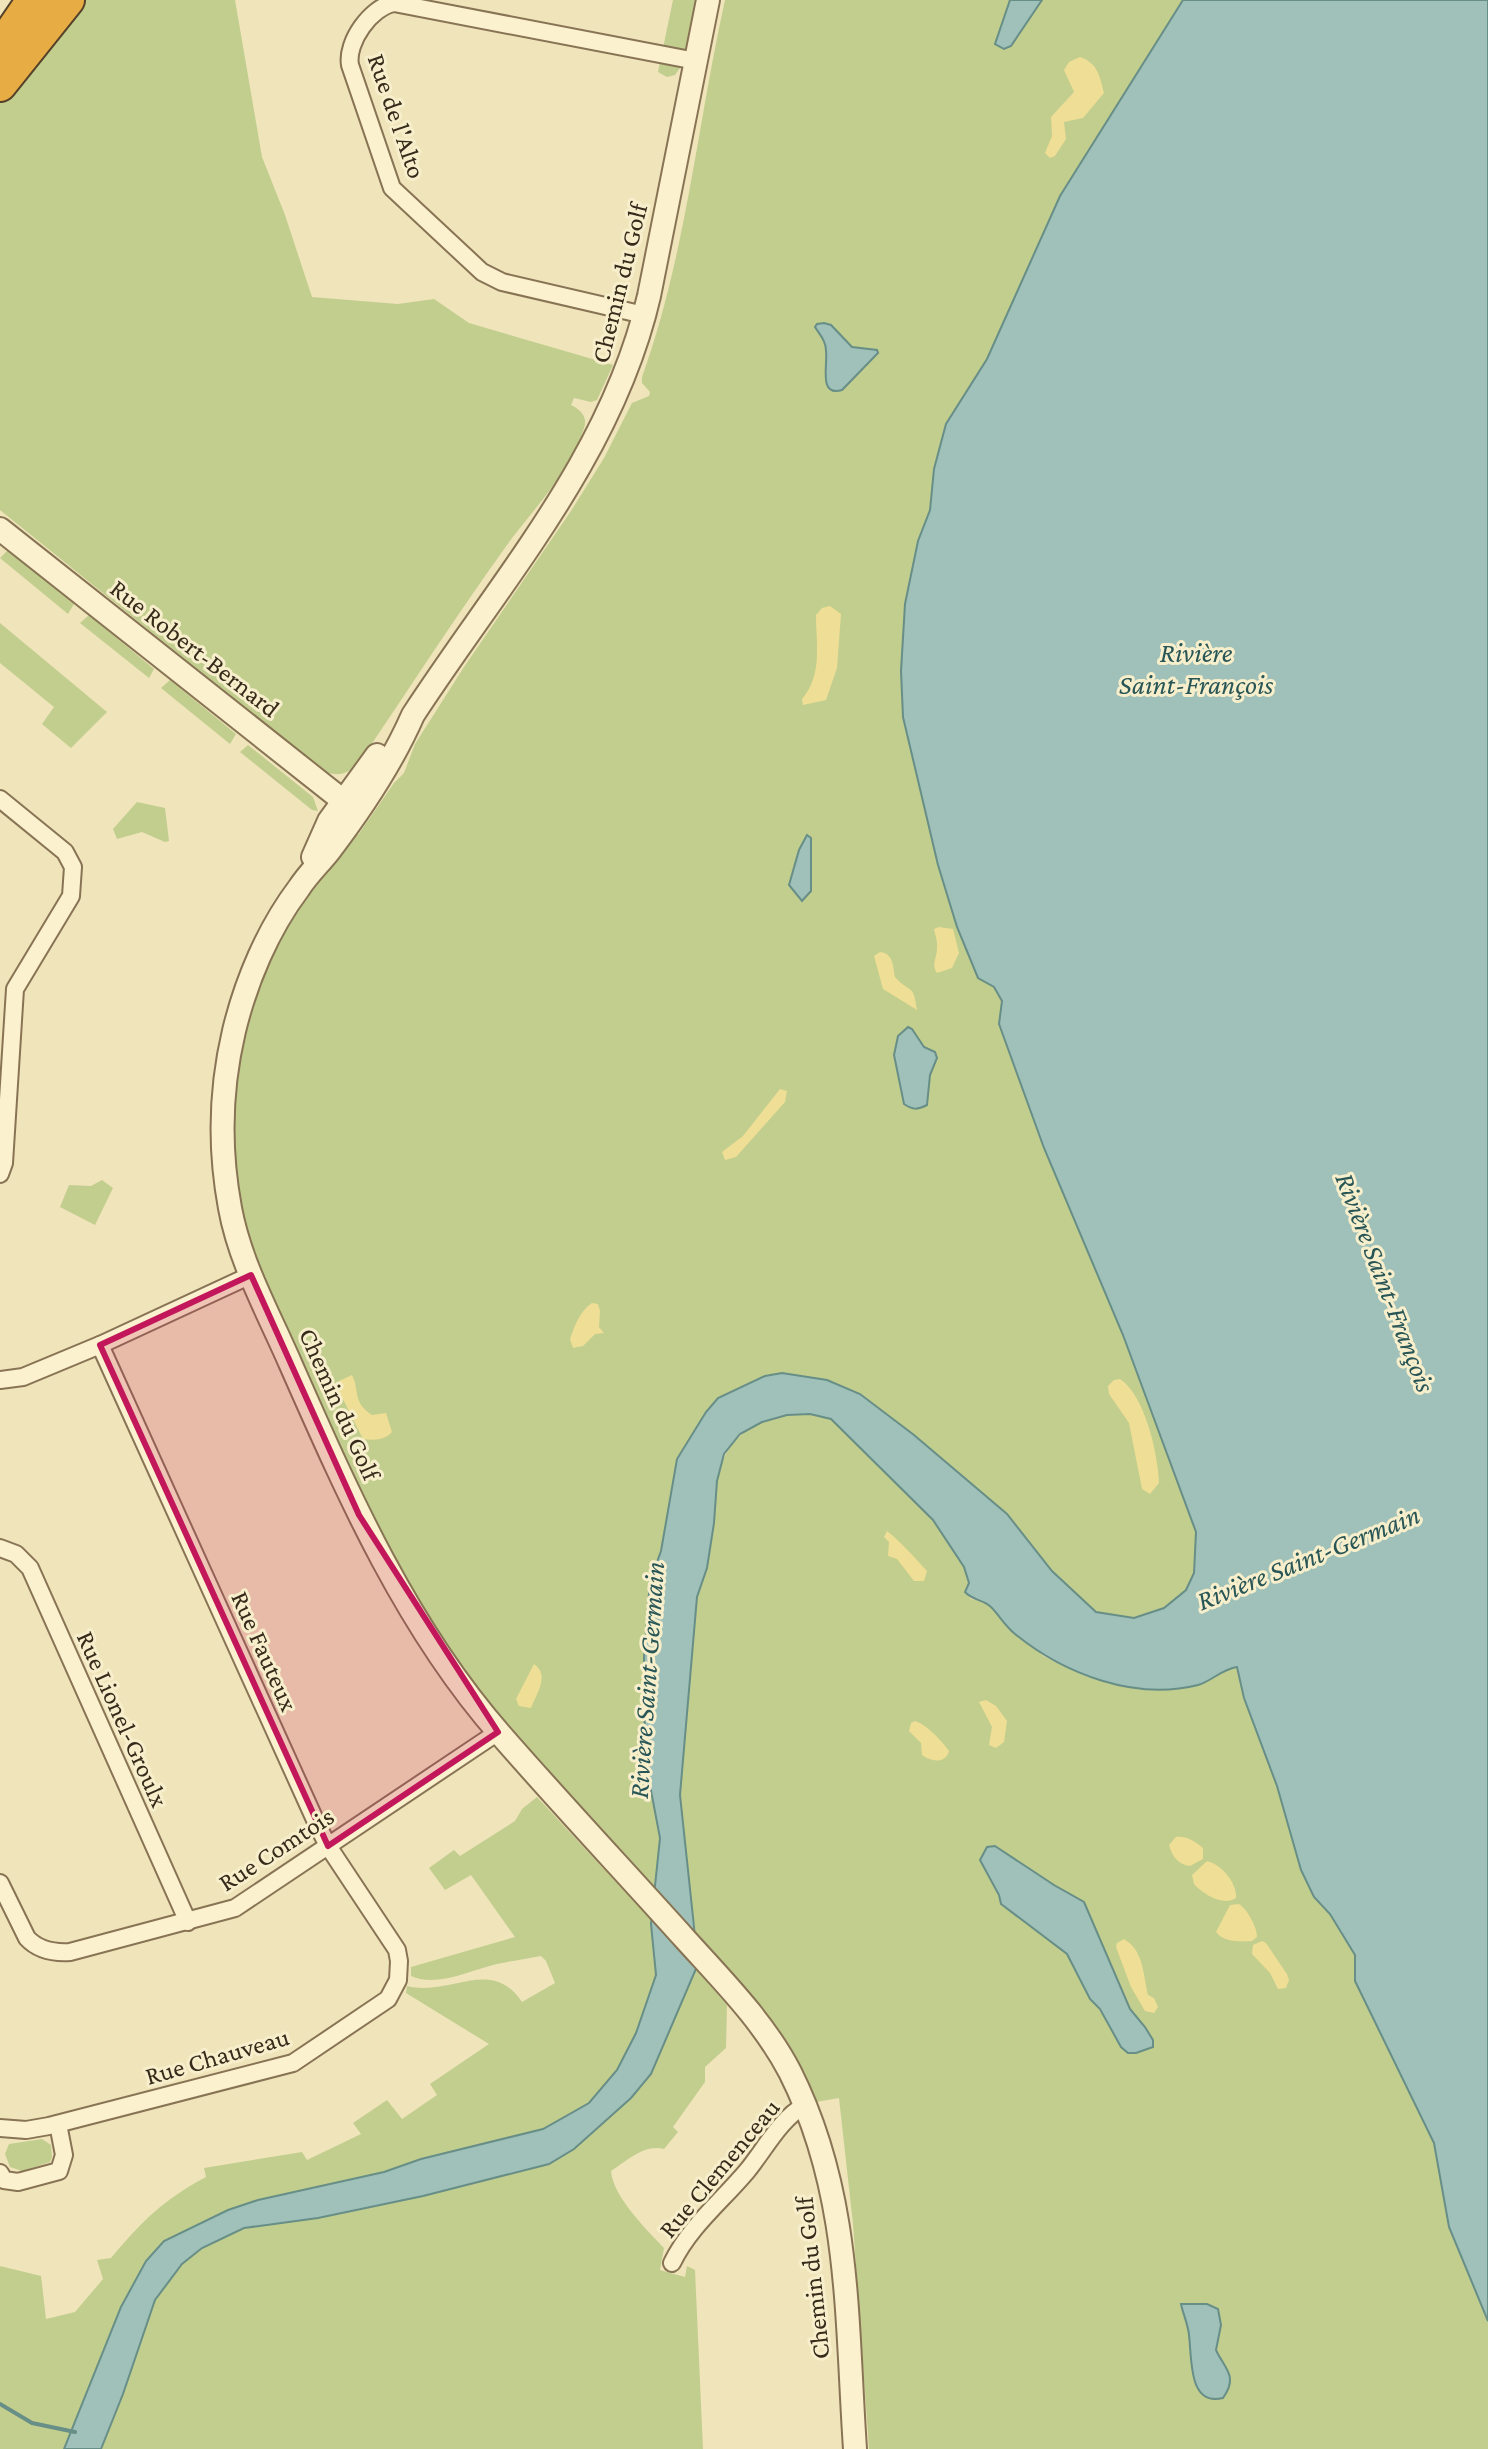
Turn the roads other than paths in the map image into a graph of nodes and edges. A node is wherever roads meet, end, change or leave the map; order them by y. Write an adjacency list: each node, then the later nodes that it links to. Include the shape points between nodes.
1 (33, 0): 4 (highway)
2 (68, 0): 6 (highway)
3 (708, 0): 5 (street, Chemin du Golf)
4 (0, 48)
5 (696, 61): 7 (street, Chemin du Golf); 7 (street, Rue de l'Alto, via 394,3 380,9 349,47 350,65 392,188 482,272 502,282)
6 (0, 85)
7 (644, 315): 10 (street, Chemin du Golf, via 619,389 587,455 413,715 397,750)
8 (0, 529): 10 (street, Rue Robert-Bernard)
9 (0, 799): 11 (street, via 65,852 73,876 69,902 15,989)
10 (350, 806): 12 (street, Chemin du Golf, via 331,849 299,887 274,929 234,1033 222,1119 225,1170 235,1228)
11 (0, 1174)
12 (251, 1275): 13 (street); 16 (street, Chemin du Golf, via 384,1561 448,1665)
13 (100, 1345): 14 (street, via 23,1377); 17 (street, Rue Fauteux)
14 (0, 1380)
15 (0, 1548): 19 (street, Rue Lionel-Groulx, via 30,1568)
16 (498, 1732): 17 (street, Rue Comtois); 21 (street, Chemin du Golf, via 756,2020 782,2057)
17 (328, 1846): 19 (street, Rue Comtois, via 235,1908); 20 (street, Rue Fauteux, via 394,1944)
18 (0, 1883): 19 (street, Rue Comtois, via 27,1938 53,1952)
19 (188, 1922)
20 (400, 1968): 22 (street, Rue Chauveau, via 386,2002 293,2063)
21 (805, 2105): 25 (street, Rue Clemenceau, via 693,2229); 26 (street, Chemin du Golf, via 825,2157 838,2218)
22 (58, 2124): 23 (street, Rue Chauveau); 24 (street, via 64,2155 59,2171 13,2183)
23 (0, 2128)
24 (0, 2173)
25 (672, 2263)
26 (855, 2449)

